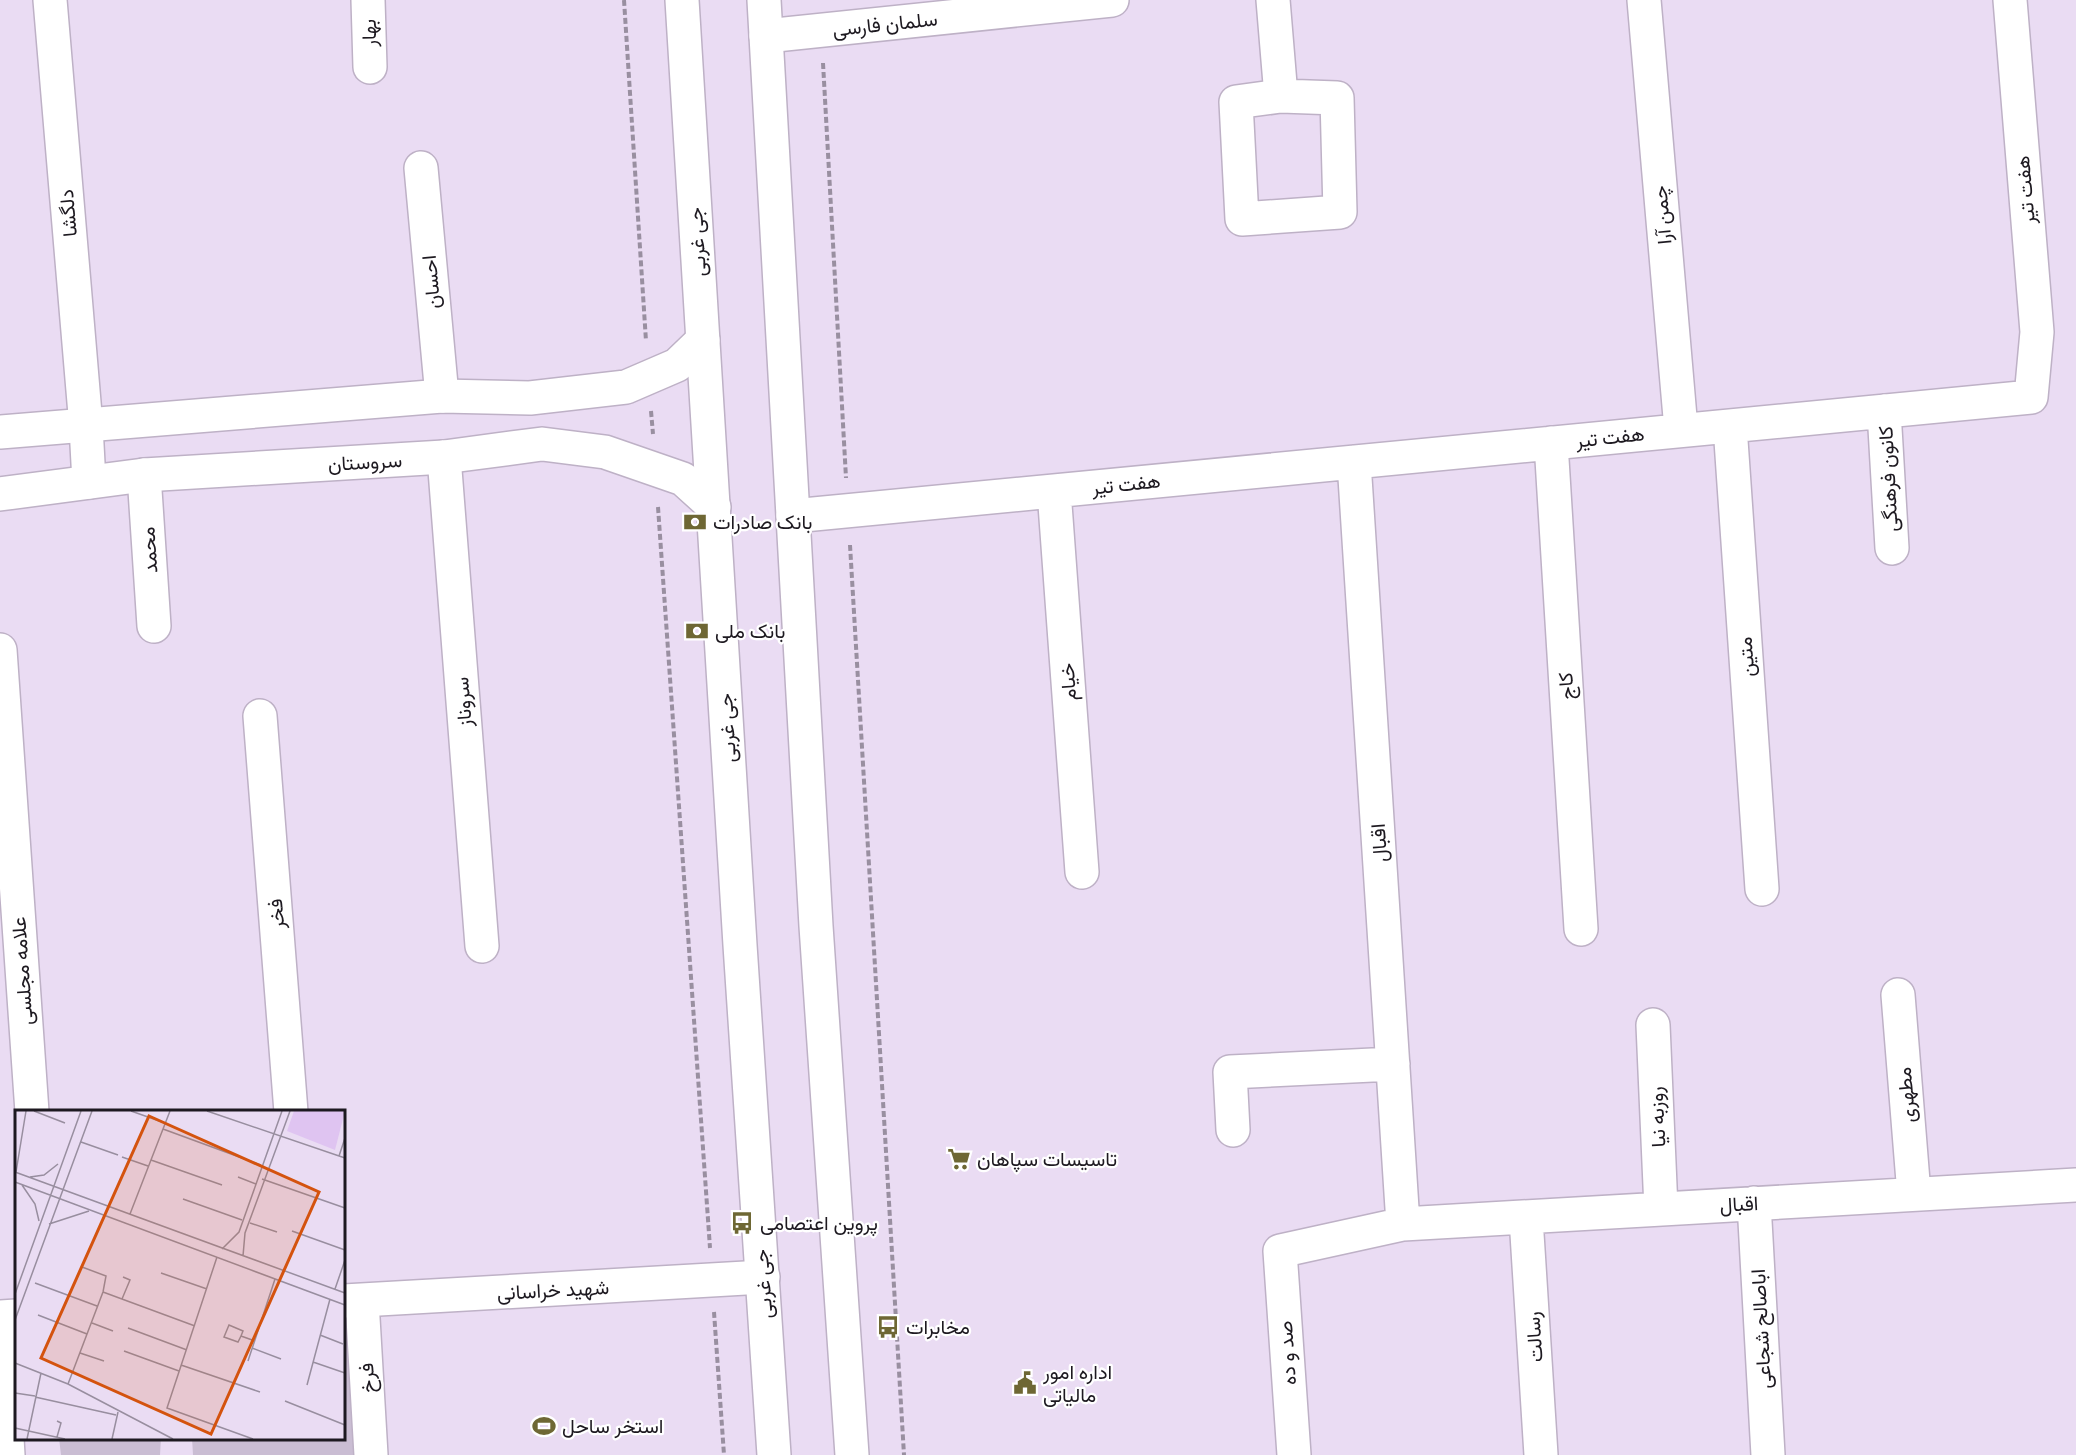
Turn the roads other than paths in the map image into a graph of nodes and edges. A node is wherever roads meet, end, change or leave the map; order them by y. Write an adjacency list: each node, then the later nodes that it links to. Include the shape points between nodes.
1 (50, 0): 16 (street, دلگشا)
2 (368, 0): 10 (street, بهار)
3 (682, 0): 13 (street, جی غربی)
4 (764, 0): 9 (street)
5 (1112, 0): 9 (street, سلمان فارسی)
6 (1272, 0): 11 (street)
7 (1644, 0): 18 (street, چمن آرا)
8 (2010, 0): 15 (street, هفت تیر, via 2037,332 2031,397)
9 (766, 36): 28 (street)
10 (370, 67)
11 (1281, 96): 11 (street, via 1236,102 1242,219 1340,212 1337,98)
12 (421, 168): 14 (street, احسان)
13 (703, 340): 14 (street, via 677,365 626,387 530,398); 27 (street, جی غربی)
14 (442, 396): 16 (street)
15 (1884, 411): 17 (street, هفت تیر); 29 (street, کانون فرهنگی)
16 (86, 426): 19 (street); 24 (street, دلگشا)
17 (1730, 426): 18 (street, هفت تیر); 34 (street, متین)
18 (1681, 429): 20 (street, هفت تیر)
19 (0, 432)
20 (1551, 443): 22 (street, هفت تیر); 35 (street, کاج)
21 (444, 457): 23 (street, سروستان); 27 (street, سروستان, via 542,444 605,452 683,479); 36 (street, سروناز)
22 (1354, 462): 25 (street, هفت تیر); 39 (street, اقبال)
23 (144, 475): 24 (street, سروستان); 30 (street, محمد)
24 (89, 482): 26 (street, سروستان)
25 (1054, 491): 28 (street, هفت تیر); 33 (street, خیام)
26 (0, 494)
27 (714, 507): 50 (street, جی غربی)
28 (793, 516): 58 (street)
29 (1892, 548)
30 (154, 626)
31 (0, 650): 40 (street, علامه مجلسی)
32 (260, 716): 41 (street, فخر)
33 (1082, 872)
34 (1762, 889)
35 (1581, 928)
36 (482, 946)
37 (1898, 995): 44 (street, مطهری)
38 (1653, 1025): 46 (street, روزبه نیا)
39 (1393, 1064): 42 (street, via 1230,1072); 48 (street, اقبال)
40 (32, 1110)
41 (291, 1110)
42 (1233, 1130)
43 (2076, 1185): 44 (street, اقبال)
44 (1914, 1194): 45 (street, اقبال)
45 (1754, 1203): 46 (street, اقبال); 61 (street, اباصالح شجاعی)
46 (1661, 1209): 47 (street, اقبال)
47 (1526, 1218): 48 (street, اقبال); 60 (street, رسالت)
48 (1403, 1224): 49 (street, اقبال)
49 (1280, 1251): 59 (street, صد و ده)
50 (763, 1277): 51 (street, شهید خراسانی); 57 (street, جی غربی)
51 (353, 1301): 56 (street, فرخ)
52 (15, 1316): 53 (street)
53 (0, 1317)
54 (0, 1324): 55 (street)
55 (8, 1455)
56 (371, 1455)
57 (774, 1455)
58 (852, 1455)
59 (1294, 1455)
60 (1541, 1455)
61 (1768, 1455)

